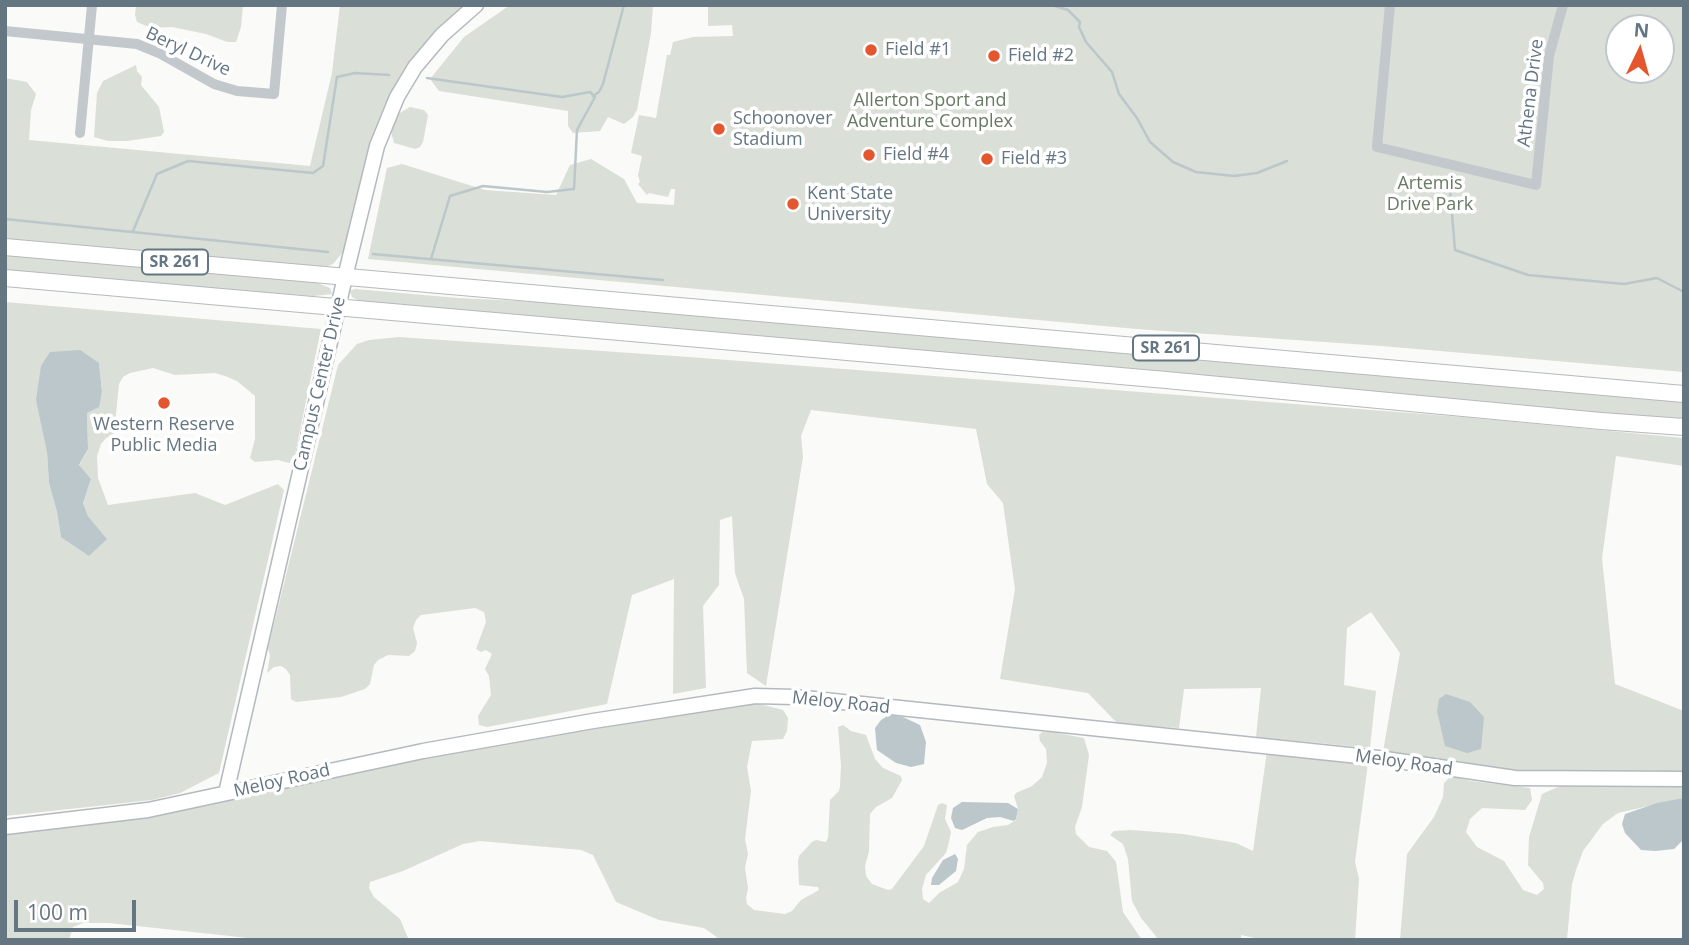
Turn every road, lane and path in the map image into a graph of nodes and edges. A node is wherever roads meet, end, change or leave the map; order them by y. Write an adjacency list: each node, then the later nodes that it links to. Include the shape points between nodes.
1 (92, 5): 7 (street)
2 (282, 5): 7 (street, Beryl Drive, via 274,94 214,84 136,44)
3 (476, 5): 10 (street, Campus Center Drive, via 428,50 397,97 374,158)
4 (1390, 5): 5 (street, Athena Drive, via 1377,147 1536,186 1549,56)
5 (1563, 5)
6 (5, 31): 7 (street, Beryl Drive)
7 (89, 39): 8 (street)
8 (80, 133)
9 (5, 247): 10 (main road, SR 261)
10 (345, 277): 12 (street, Campus Center Drive); 13 (main road, SR 261)
11 (5, 278): 12 (main road, SR 261)
12 (338, 307): 14 (main road, SR 261); 16 (street, Campus Center Drive)
13 (1684, 394)
14 (1684, 427)
15 (1684, 779): 16 (street, Meloy Road, via 1515,779 1378,758 755,696 497,737)
16 (226, 793): 17 (street, Meloy Road, via 148,810)
17 (5, 827)

